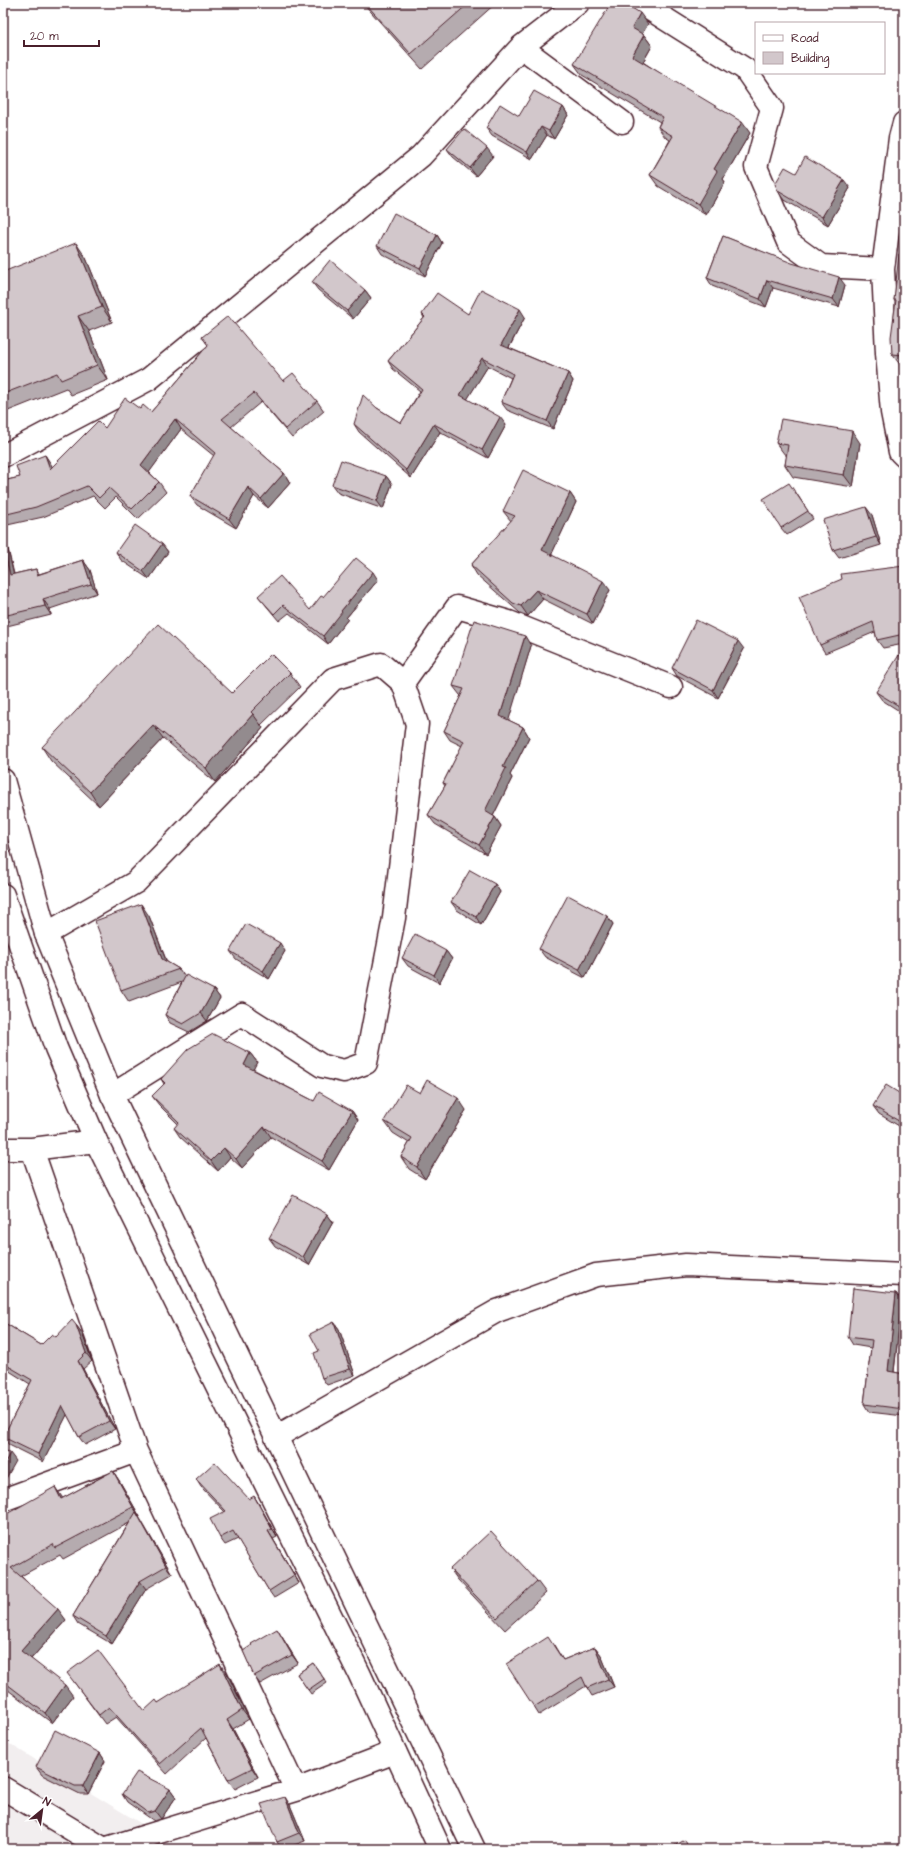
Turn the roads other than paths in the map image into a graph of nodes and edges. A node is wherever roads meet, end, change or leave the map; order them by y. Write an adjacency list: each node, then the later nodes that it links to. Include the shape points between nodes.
1 (578, 3): 3 (street)
2 (640, 3): 6 (street, via 745,69 772,108 756,167 788,242 821,266)
3 (521, 47): 4 (street); 7 (street, via 421,156 149,379)
4 (622, 122)
5 (904, 123): 6 (street)
6 (884, 269): 8 (street, via 892,412 900,452)
7 (3, 456)
8 (904, 456)
9 (403, 683): 10 (street, via 457,608 509,622); 13 (street, via 381,664 332,679 136,882); 14 (street, via 417,724 394,918 366,1063 344,1071 322,1066 242,1014)
10 (671, 687)
11 (3, 780): 13 (street)
12 (3, 895): 15 (street, via 56,1048)
13 (46, 934): 14 (street)
14 (112, 1096): 18 (street)
15 (96, 1141): 17 (street); 19 (street)
16 (3, 1149): 17 (street)
17 (32, 1149): 22 (street)
18 (166, 1208): 19 (street); 21 (street)
19 (135, 1221): 25 (street)
20 (904, 1275): 21 (street, via 686,1265 596,1275 497,1311)
21 (276, 1437): 24 (street)
22 (136, 1451): 23 (street); 28 (street)
23 (3, 1500)
24 (384, 1664): 25 (street); 30 (street)
25 (358, 1673): 26 (street)
26 (395, 1752): 28 (street); 29 (street)
27 (3, 1788): 28 (street, via 104,1849)
28 (296, 1790)
29 (440, 1849)
30 (474, 1849)

